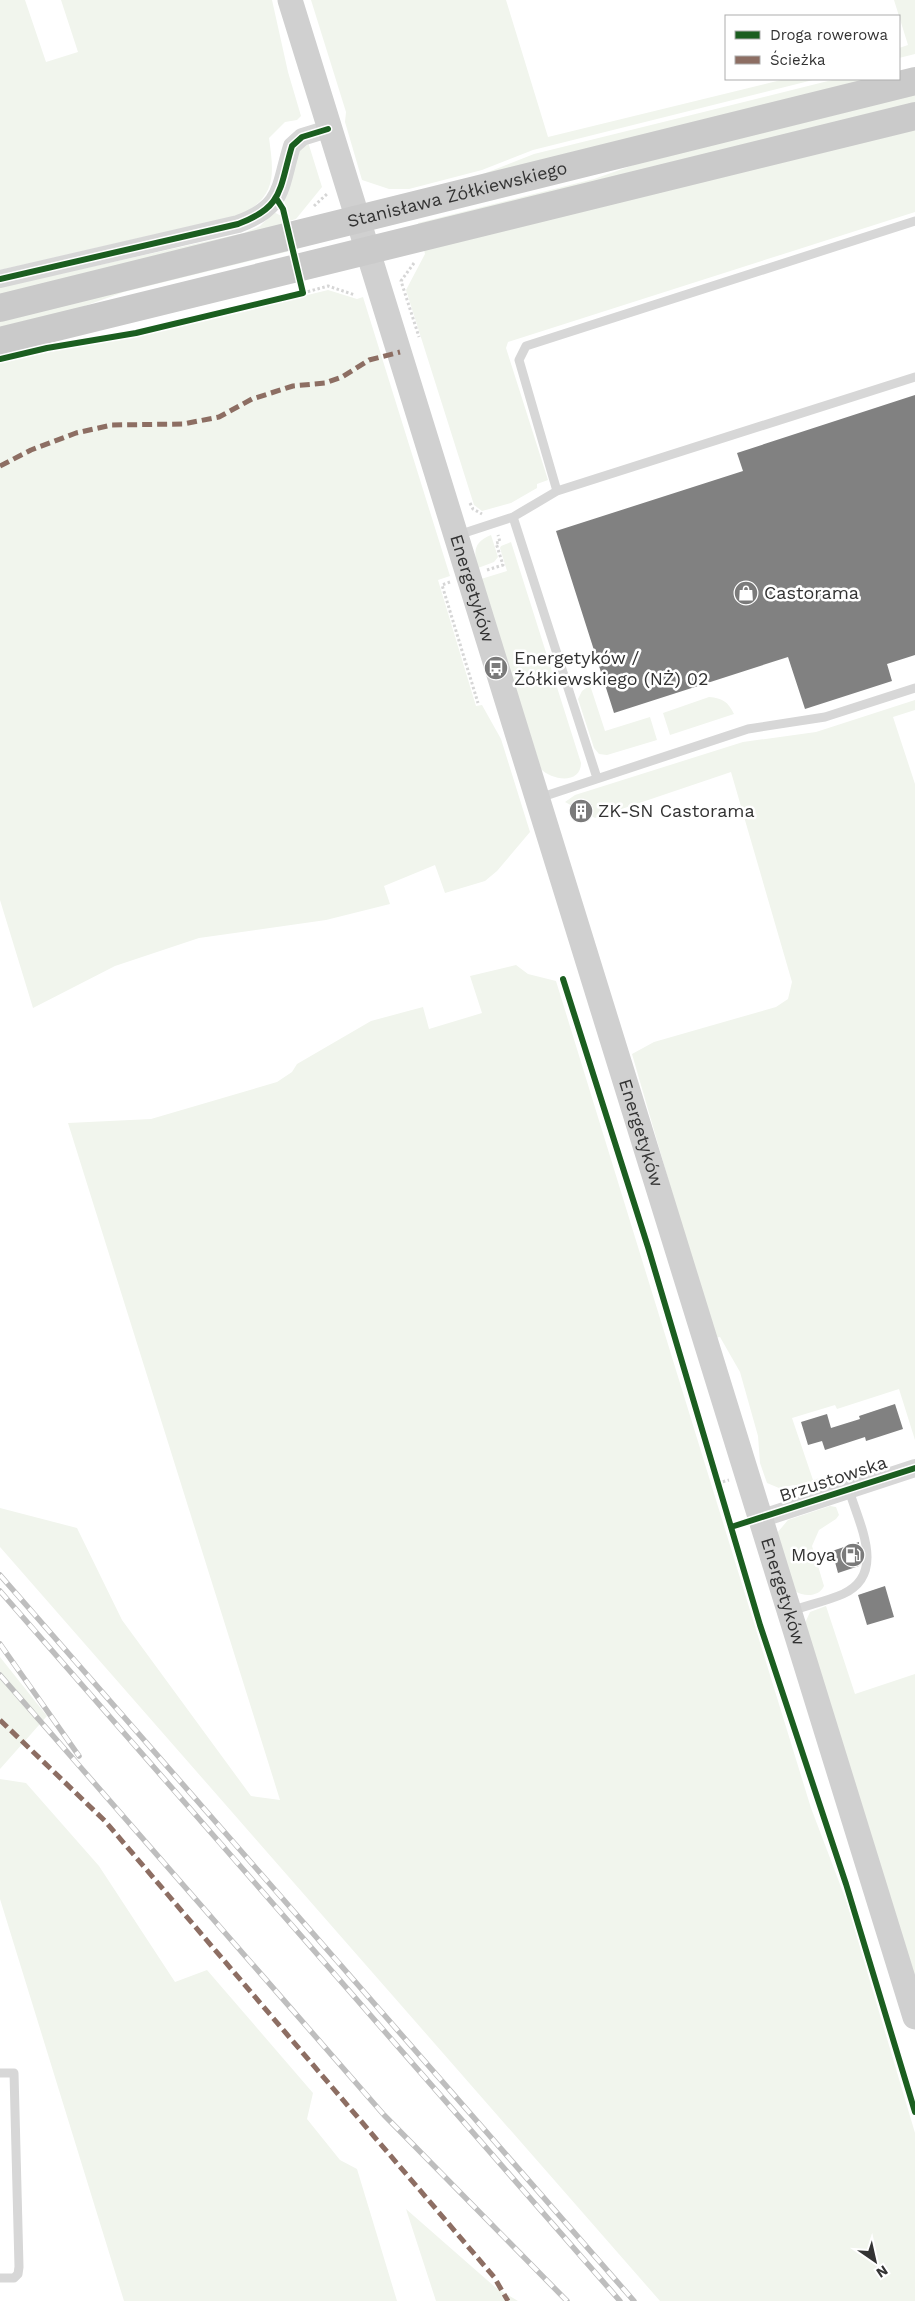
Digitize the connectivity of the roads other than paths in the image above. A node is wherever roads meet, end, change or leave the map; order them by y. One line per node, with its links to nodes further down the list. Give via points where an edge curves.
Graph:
1 (290, 0): 4 (main road, Energetyków)
2 (915, 82): 5 (main road, Stanisława Żółkiewskiego)
3 (915, 116): 7 (main road, Stanisława Żółkiewskiego)
4 (328, 129): 5 (main road, Energetyków); 8 (street, via 297,140 292,146 272,206 255,218)
5 (356, 220): 7 (main road, Energetyków); 9 (main road, Stanisława Żółkiewskiego)
6 (915, 221): 12 (lane, via 526,346 519,360)
7 (366, 251): 10 (main road, Stanisława Żółkiewskiego, via 300,281); 14 (main road, Energetyków)
8 (0, 279)
9 (0, 308)
10 (0, 341)
11 (915, 377): 12 (lane)
12 (557, 491): 13 (lane)
13 (513, 517): 14 (lane); 16 (lane)
14 (456, 536): 17 (main road, Energetyków)
15 (915, 688): 16 (lane, via 826,717 748,729)
16 (597, 778): 17 (lane)
17 (537, 799): 20 (main road, Energetyków)
18 (915, 1468): 19 (street, Brzustowska)
19 (849, 1490): 20 (street, Brzustowska); 21 (lane, via 868,1558 864,1576 841,1595)
20 (760, 1518): 21 (main road, Energetyków)
21 (789, 1612): 22 (main road, Energetyków)
22 (915, 2017)
23 (0, 2073): 24 (lane, via 14,2073 19,2267 14,2278)
24 (0, 2278)

